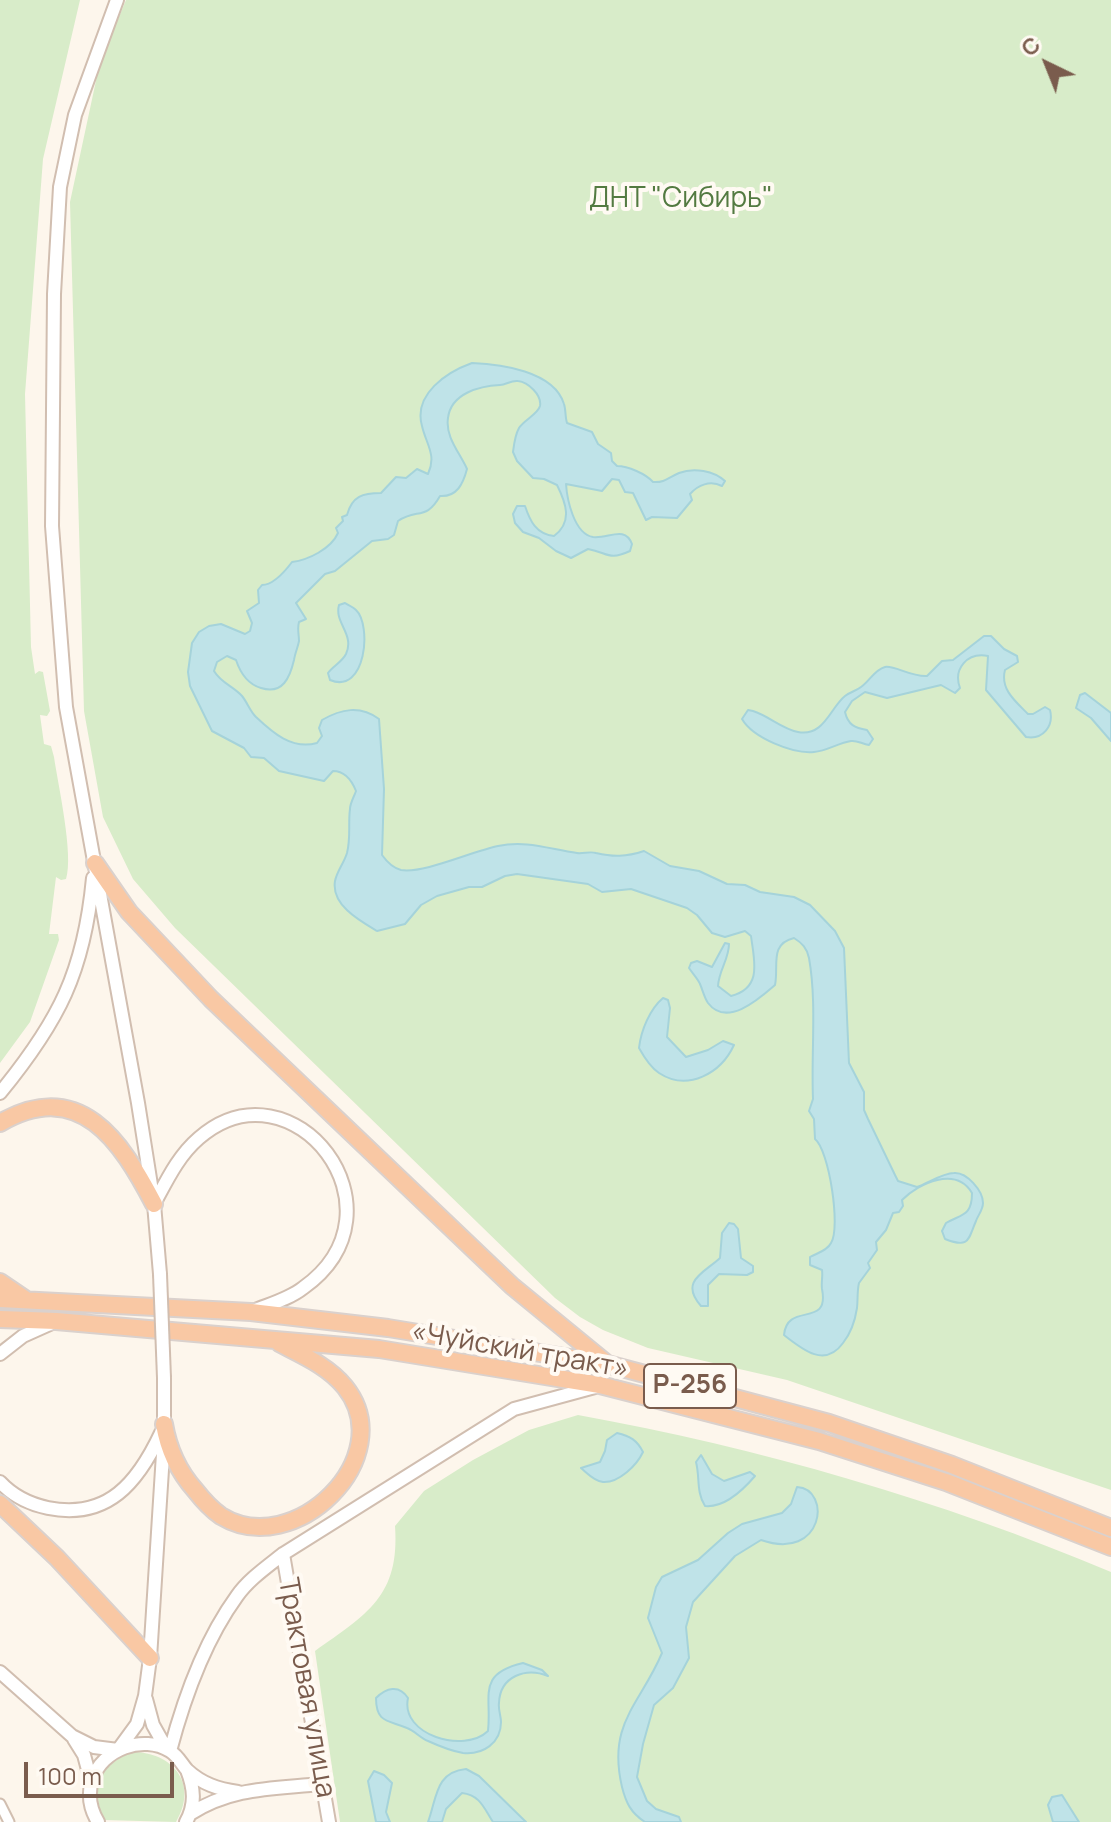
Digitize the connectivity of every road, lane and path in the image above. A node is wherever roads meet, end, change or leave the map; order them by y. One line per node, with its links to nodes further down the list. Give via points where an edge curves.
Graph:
1 (117, 0): 2 (street, via 66,152 53,353 52,526 60,649)
2 (95, 863): 3 (street, via 80,960 65,998); 5 (street); 14 (highway, via 129,912 211,999 512,1286)
3 (0, 1093)
4 (0, 1123): 5 (highway, via 45,1107 84,1117 125,1151)
5 (154, 1204): 9 (street, via 185,1151 223,1122 250,1116 275,1119 296,1125 317,1140 342,1178 346,1221 341,1245 303,1289); 16 (street, bridge)
6 (0, 1282): 8 (highway)
7 (0, 1299): 8 (highway, «Чуйский тракт» / Р-256)
8 (26, 1300): 9 (highway, «Чуйский тракт» / Р-256)
9 (251, 1312): 14 (highway, «Чуйский тракт» / Р-256)
10 (0, 1319): 11 (highway, «Чуйский тракт» / Р-256)
11 (56, 1321): 12 (highway, «Чуйский тракт» / Р-256); 13 (street)
12 (274, 1340): 15 (highway, «Чуйский тракт» / Р-256, via 379,1349); 16 (highway, via 335,1377 357,1411 359,1437 352,1465 324,1503 274,1527 229,1520 188,1483)
13 (0, 1354)
14 (607, 1364): 19 (highway, «Чуйский тракт» / Р-256, via 829,1423)
15 (600, 1385): 20 (highway, «Чуйский тракт» / Р-256, via 819,1441 946,1482); 21 (street, via 514,1409)
16 (164, 1425): 17 (street, via 146,1465 103,1503 81,1510 34,1505); 22 (street)
17 (0, 1482)
18 (0, 1504): 22 (highway)
19 (1111, 1528)
20 (1111, 1547)
21 (283, 1554): 27 (street, via 246,1586 223,1617); 30 (street, Трактовая улица)
22 (150, 1658): 24 (street)
23 (0, 1672): 25 (street)
24 (145, 1696): 26 (street, via 137,1724); 27 (street, via 156,1734)
25 (72, 1736): 26 (street, via 94,1747); 29 (street)
26 (118, 1750): 27 (street, via 145,1744); 29 (street, via 102,1762)
27 (168, 1750): 28 (street)
28 (187, 1770): 31 (street, via 211,1786); 33 (street, via 193,1793)
29 (92, 1782): 35 (street, via 91,1805)
30 (321, 1784): 31 (street); 36 (street, Трактовая улица)
31 (238, 1792): 33 (street, via 217,1798)
32 (0, 1804): 34 (street)
33 (188, 1818)
34 (9, 1822)
35 (98, 1822)
36 (329, 1822)

